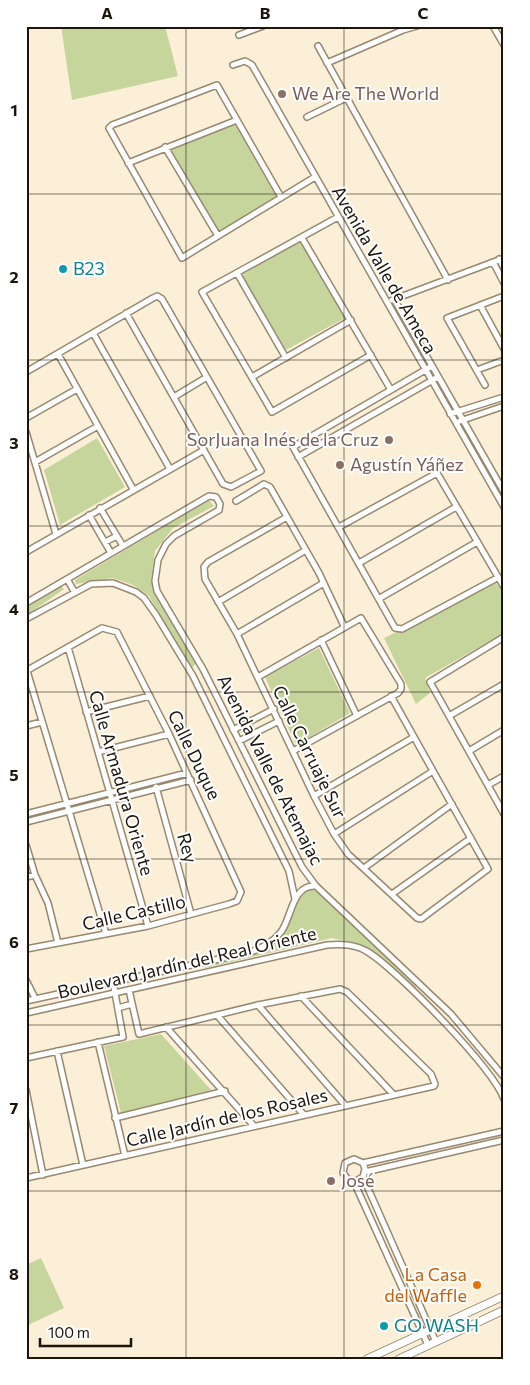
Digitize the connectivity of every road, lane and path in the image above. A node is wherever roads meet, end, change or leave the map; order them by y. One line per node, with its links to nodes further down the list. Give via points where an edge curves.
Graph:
1 (263, 26): 4 (street)
2 (417, 26): 7 (street)
3 (493, 26): 5 (street)
4 (239, 35)
5 (504, 45)
6 (318, 46): 7 (street)
7 (327, 63): 9 (street)
8 (233, 64): 14 (street, Avenida Valle de Ameca, via 245,61 252,65)
9 (346, 98): 10 (street); 22 (street)
10 (306, 118)
11 (237, 120): 12 (street); 13 (street, via 217,85 112,125 109,128); 15 (street)
12 (165, 148): 13 (street); 17 (street)
13 (128, 163): 17 (street, via 182,258)
14 (315, 178): 15 (street); 16 (street, Avenida Valle de Ameca)
15 (281, 198): 17 (street)
16 (338, 217): 18 (street); 26 (street, Avenida Valle de Ameca)
17 (218, 236)
18 (302, 238): 21 (street, via 296,238); 29 (street)
19 (498, 260): 20 (street); 22 (street); 23 (street)
20 (504, 268)
21 (237, 273): 34 (street); 41 (street, via 202,292)
22 (448, 279): 25 (street)
23 (504, 282)
24 (504, 296): 27 (street)
25 (394, 299): 26 (street); 36 (street)
26 (386, 302): 37 (street, Avenida Valle de Ameca)
27 (480, 305): 31 (street); 38 (street, via 447,318)
28 (126, 313): 30 (street); 40 (street, via 157,296 162,299); 47 (street)
29 (350, 320): 33 (street); 34 (street)
30 (94, 332): 32 (street); 60 (street)
31 (504, 349)
32 (58, 354): 39 (street); 45 (street)
33 (370, 355): 41 (street, via 272,412); 46 (street)
34 (286, 358): 41 (street)
35 (504, 360): 38 (street)
36 (432, 366): 37 (street); 42 (street)
37 (425, 370): 43 (street, Avenida Valle de Ameca); 46 (street)
38 (477, 370): 44 (street)
39 (26, 372)
40 (207, 377): 47 (street); 57 (street, via 261,471 227,487)
41 (252, 377)
42 (438, 377): 43 (street); 50 (street)
43 (431, 380): 51 (street, Avenida Valle de Ameca); 58 (street)
44 (485, 385)
45 (77, 389): 52 (street); 55 (street)
46 (391, 390): 58 (street, via 292,447)
47 (174, 397): 57 (street)
48 (504, 397): 50 (street)
49 (504, 406): 53 (street)
50 (457, 412): 51 (street); 53 (street)
51 (450, 414): 54 (street, Avenida Valle de Ameca)
52 (26, 418)
53 (462, 420): 54 (street); 62 (street)
54 (455, 422): 65 (street, Avenida Valle de Ameca)
55 (98, 426): 59 (street); 61 (street)
56 (26, 432): 59 (street)
57 (204, 450): 60 (street)
58 (298, 457): 69 (street)
59 (35, 462): 70 (street)
60 (170, 469): 61 (street)
61 (133, 490): 66 (street)
62 (504, 492)
63 (236, 501): 68 (street, via 267,484)
64 (456, 507): 69 (street, via 437,473); 73 (street); 78 (street)
65 (504, 507)
66 (100, 508): 67 (street); 71 (street)
67 (89, 515): 70 (street); 72 (street)
68 (287, 517): 75 (street); 85 (street, Calle Carruaje Sur, via 208,562 204,567 205,579)
69 (339, 527): 78 (street)
70 (56, 534): 76 (street)
71 (117, 536): 72 (street); 74 (street)
72 (105, 542): 77 (street)
73 (477, 542): 79 (street); 84 (street)
74 (123, 546): 77 (street); 93 (street, Avenida Valle de Atemajac, via 209,496 218,500 219,510 166,544 156,569 157,591)
75 (306, 550): 81 (street); 85 (street)
76 (26, 552)
77 (111, 553): 80 (street)
78 (359, 562): 84 (street)
79 (496, 578): 82 (street); 84 (street, via 399,630)
80 (67, 579): 83 (street); 86 (street)
81 (322, 584): 88 (street); 89 (street)
82 (504, 587)
83 (74, 591): 87 (street); 95 (street, Avenida Valle de Atemajac, via 100,582 124,586 136,592 150,606)
84 (380, 598)
85 (218, 602): 89 (street, Calle Carruaje Sur)
86 (26, 603)
87 (26, 619)
88 (344, 626): 91 (street); 99 (street, via 361,618 396,676 401,689)
89 (237, 634): 96 (street, Calle Carruaje Sur)
90 (504, 636): 103 (street, via 430,682)
91 (321, 640): 96 (street); 102 (street)
92 (68, 647): 94 (street); 98 (street, Calle Duque, via 102,628 117,632); 101 (street, Calle Armadura Oriente)
93 (203, 669): 95 (street); 108 (street, Avenida Valle de Atemajac)
94 (27, 671): 105 (street)
95 (193, 676): 137 (street, Avenida Valle de Atemajac)
96 (258, 677): 100 (street, Calle Carruaje Sur)
97 (504, 684): 103 (street)
98 (150, 696): 101 (street); 111 (street, Calle Duque)
99 (391, 696): 102 (street); 112 (street)
100 (274, 710): 104 (street, Calle Carruaje Sur); 106 (street)
101 (86, 712): 116 (street, Calle Armadura Oriente)
102 (357, 716): 114 (street)
103 (449, 716): 115 (street)
104 (279, 721): 110 (street); 114 (street, Calle Carruaje Sur)
105 (42, 722): 107 (street); 127 (street)
106 (250, 722): 108 (street); 110 (street)
107 (26, 726)
108 (233, 730): 113 (street, Avenida Valle de Atemajac)
109 (504, 730): 115 (street)
110 (255, 732): 113 (street)
111 (169, 734): 116 (street); 118 (street, Calle Duque)
112 (414, 738): 117 (street); 125 (street)
113 (239, 741): 135 (street, Avenida Valle de Atemajac)
114 (293, 751): 125 (street, Calle Carruaje Sur)
115 (469, 751): 122 (street)
116 (98, 752): 124 (street, Calle Armadura Oriente)
117 (433, 771): 128 (street); 133 (street)
118 (187, 773): 120 (street, Calle Duque); 121 (street)
119 (504, 776): 122 (street)
120 (191, 780): 123 (street); 142 (street, Calle Duque)
121 (155, 781): 123 (street, Rey); 124 (street)
122 (488, 785): 131 (street)
123 (156, 789): 126 (street); 145 (street, Rey)
124 (109, 793): 126 (street, Calle Armadura Oriente); 127 (street)
125 (314, 796): 133 (street, Calle Carruaje Sur)
126 (112, 801): 129 (street); 146 (street, Calle Armadura Oriente)
127 (67, 803): 129 (street); 130 (street)
128 (452, 804): 134 (street); 138 (street)
129 (69, 812): 132 (street); 147 (street)
130 (26, 814)
131 (504, 814)
132 (26, 822)
133 (334, 834): 138 (street, Calle Carruaje Sur, via 348,854)
134 (471, 838): 143 (street); 143 (street, Calle Carruaje Sur, via 487,866 486,873 426,917 417,918)
135 (289, 842): 137 (street); 141 (street, Avenida Valle de Atemajac)
136 (26, 845): 139 (street)
137 (277, 847): 144 (street, Avenida Valle de Atemajac, via 292,878)
138 (364, 868): 143 (street, Calle Carruaje Sur)
139 (35, 875): 140 (street); 148 (street, via 48,902)
140 (26, 876)
141 (316, 886): 144 (street, via 302,888); 154 (street, Avenida Valle de Atemajac)
142 (241, 892): 145 (street, Calle Castillo, via 237,901)
143 (392, 894)
144 (295, 899): 150 (street, Boulevard Jardín del Real Oriente, via 287,923 266,946)
145 (191, 914): 146 (street, Calle Castillo)
146 (148, 926): 147 (street, Calle Castillo)
147 (106, 934): 148 (street, Calle Castillo)
148 (58, 943): 149 (street, Calle Castillo)
149 (26, 949)
150 (201, 963): 151 (street); 152 (street, Boulevard Jardín del Real Oriente)
151 (203, 973): 155 (street, Boulevard Jardín del Real Oriente); 158 (street, Boulevard Jardín del Real Oriente, via 342,944 368,952)
152 (113, 982): 156 (street); 159 (street, Boulevard Jardín del Real Oriente)
153 (27, 984): 159 (street)
154 (425, 988): 158 (street); 170 (street, Avenida Valle de Atemajac)
155 (129, 990): 156 (street, Boulevard Jardín del Real Oriente); 161 (street)
156 (115, 993): 163 (street); 164 (street, Boulevard Jardín del Real Oriente)
157 (301, 996): 162 (street); 175 (street); 175 (street, Calle Jardín de los Rosales, via 333,990 347,992 431,1074 435,1084)
158 (417, 997): 171 (street)
159 (35, 998): 160 (street, Boulevard Jardín del Real Oriente)
160 (26, 1001)
161 (132, 1004): 163 (street); 166 (street, via 138,1034)
162 (258, 1006): 165 (street); 177 (street)
163 (118, 1008): 167 (street, via 123,1037)
164 (26, 1013)
165 (217, 1015): 166 (street); 178 (street)
166 (166, 1027): 174 (street)
167 (98, 1042): 168 (street); 179 (street)
168 (56, 1051): 169 (street); 185 (street)
169 (26, 1058)
170 (493, 1063): 171 (street); 172 (street, Avenida Valle de Atemajac)
171 (485, 1070): 176 (street)
172 (504, 1077)
173 (26, 1090): 186 (street)
174 (224, 1091): 179 (street); 180 (street)
175 (393, 1094): 177 (street, Calle Jardín de los Rosales)
176 (504, 1099)
177 (345, 1105): 178 (street, Calle Jardín de los Rosales)
178 (304, 1115): 180 (street, Calle Jardín de los Rosales)
179 (115, 1118): 183 (street)
180 (254, 1126): 183 (street, Calle Jardín de los Rosales)
181 (504, 1131): 184 (street)
182 (504, 1140): 187 (street)
183 (125, 1156): 185 (street, Calle Jardín de los Rosales)
184 (363, 1163): 187 (street); 189 (street, via 354,1159 345,1163 345,1178)
185 (83, 1166): 186 (street, Calle Jardín de los Rosales)
186 (43, 1175): 188 (street, Calle Jardín de los Rosales)
187 (364, 1175): 189 (street); 192 (street)
188 (26, 1178)
189 (354, 1182): 193 (street)
190 (504, 1296): 192 (street)
191 (504, 1310): 194 (street)
192 (431, 1330): 193 (street); 194 (street)
193 (423, 1334): 195 (street); 196 (street)
194 (436, 1342): 195 (street)
195 (428, 1345): 197 (street)
196 (367, 1359)
197 (399, 1359)

